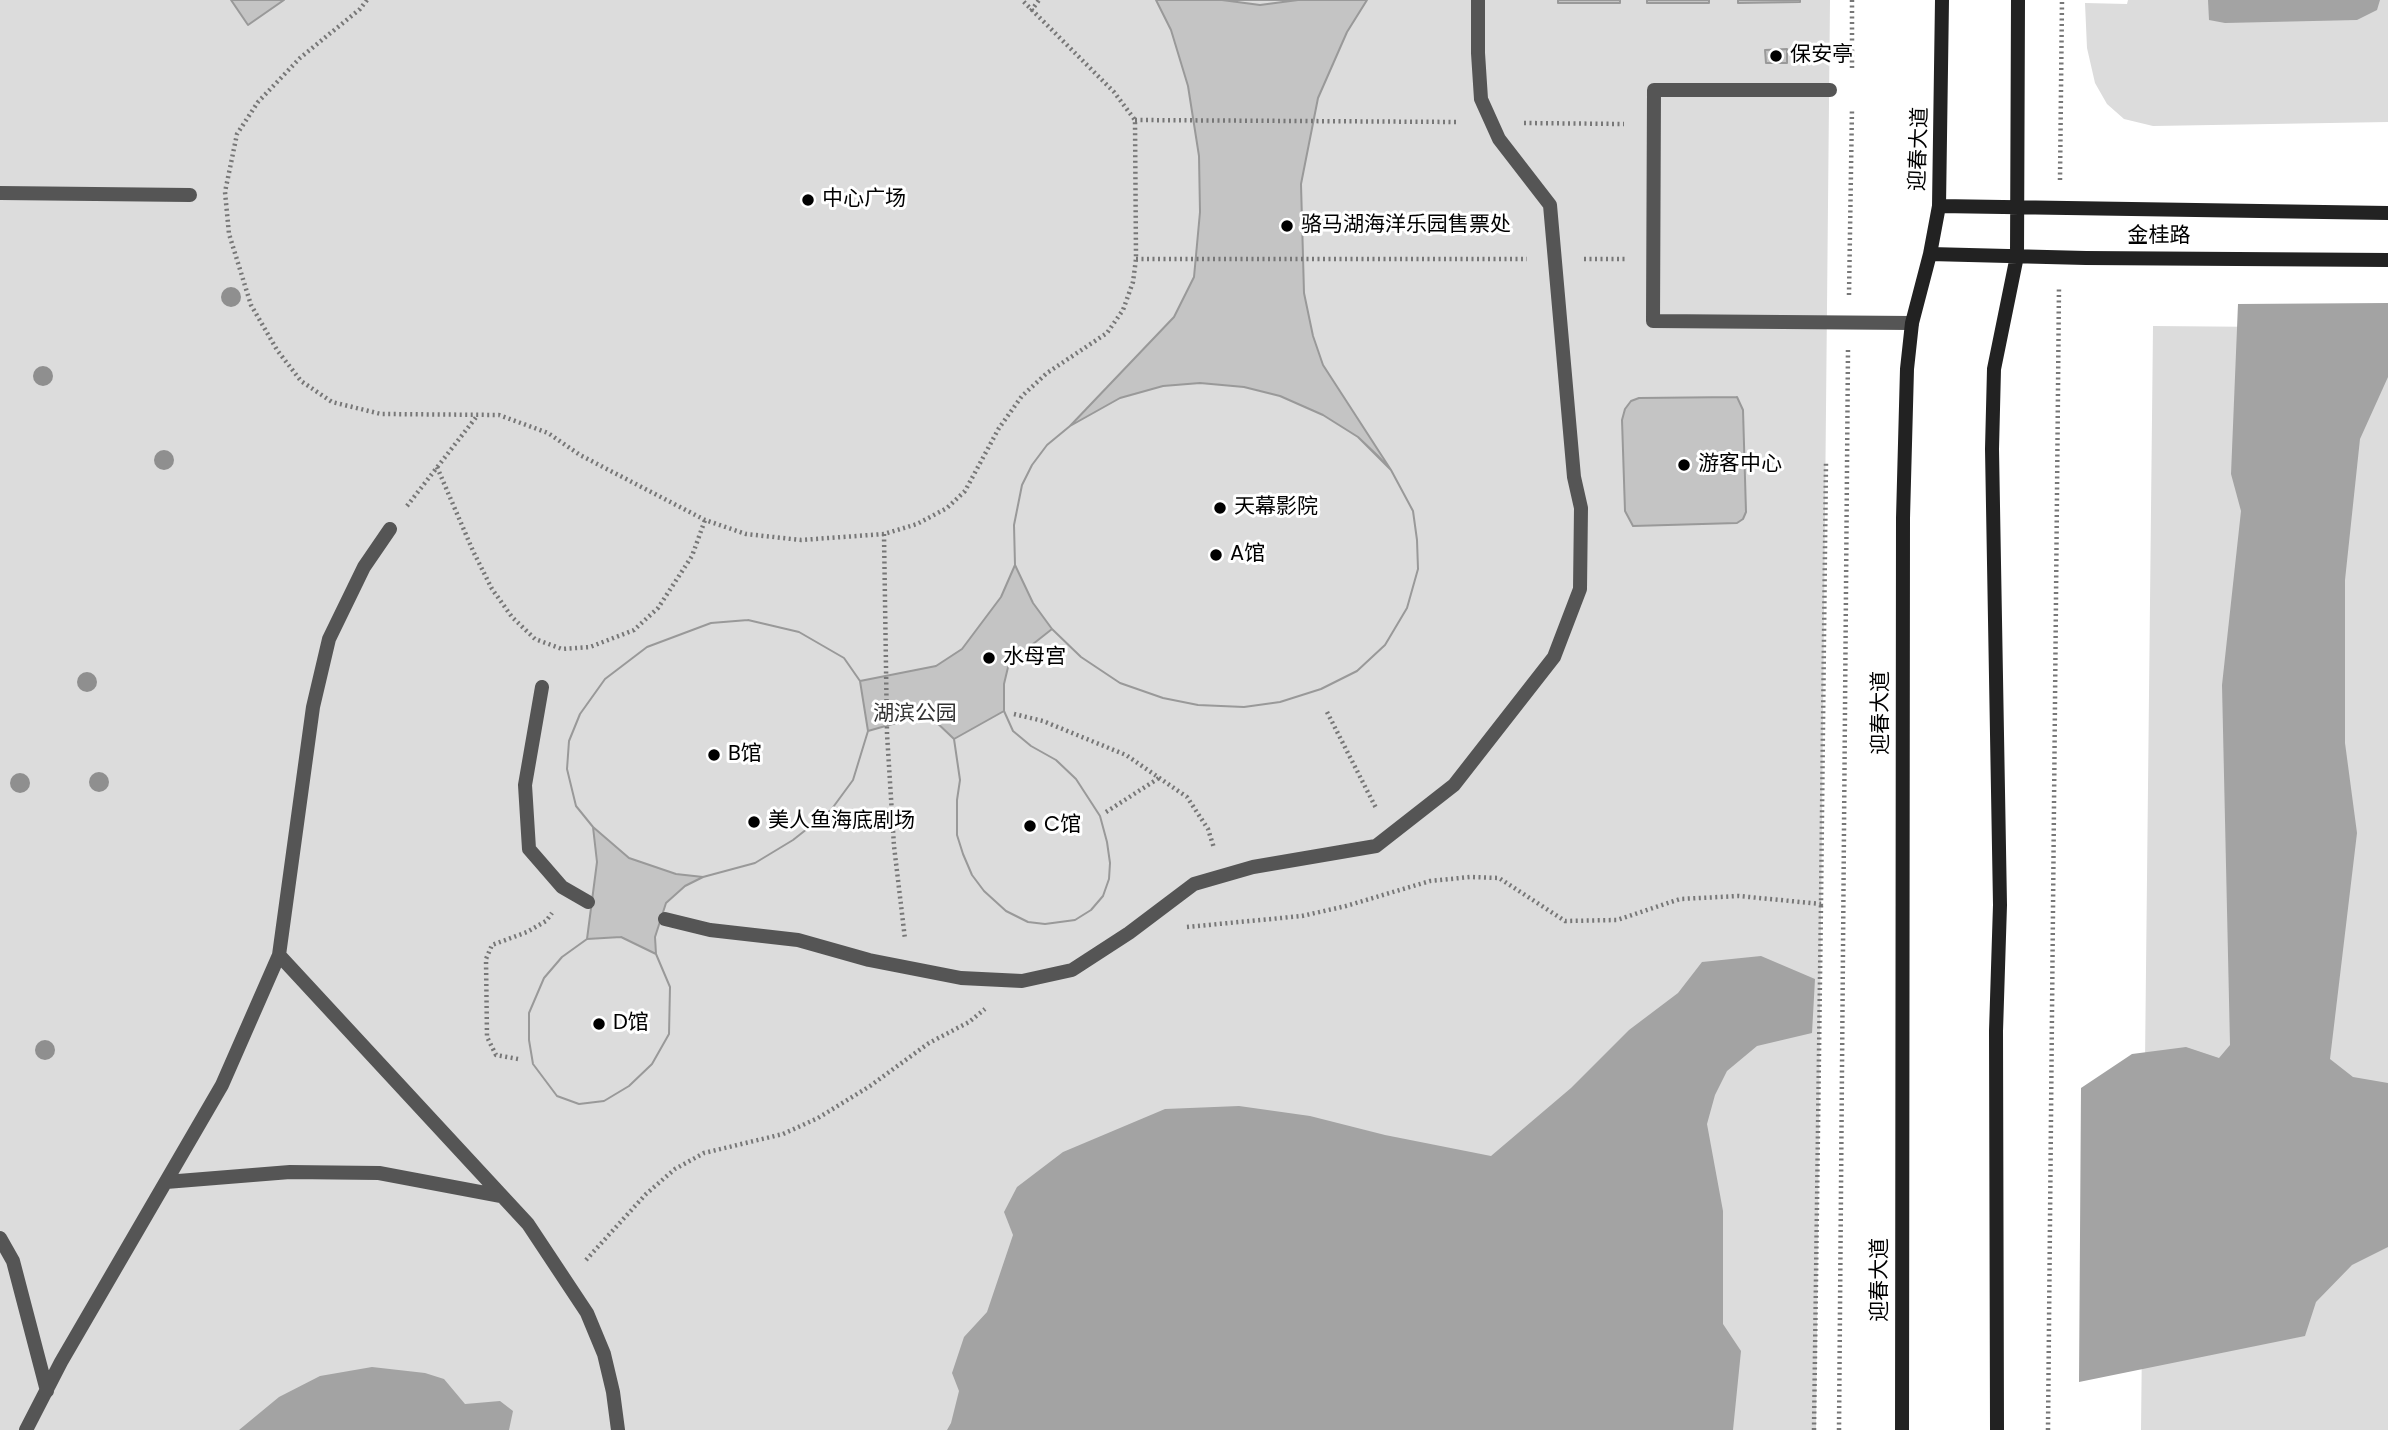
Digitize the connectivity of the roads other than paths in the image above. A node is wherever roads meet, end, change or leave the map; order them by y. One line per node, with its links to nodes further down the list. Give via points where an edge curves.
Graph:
1 (1478, 0): 17 (lane, via 1481,99 1499,139 1550,205 1574,477 1581,508 1580,589 1554,657 1454,785 1376,846 1253,867 1194,884 1072,971 1022,981 961,978 799,940 710,930)
2 (1942, 0): 7 (main road, 迎春大道)
3 (2018, 0): 8 (main road)
4 (1830, 90): 13 (lane, via 1654,90 1653,321)
5 (0, 194): 6 (lane)
6 (190, 195)
7 (1939, 206): 8 (main road, 金桂路); 10 (main road, 迎春大道)
8 (2018, 209): 9 (main road, 金桂路); 11 (main road)
9 (2388, 213)
10 (1930, 254): 11 (main road, 金桂路); 13 (main road, 迎春大道)
11 (2017, 256): 12 (main road, 金桂路); 26 (main road, via 1994,369 1992,449 2000,905)
12 (2388, 260)
13 (1912, 323): 25 (main road, 迎春大道, via 1903,518)
14 (390, 529): 18 (lane, via 364,567 329,639 313,707)
15 (542, 687): 16 (lane, via 525,785 529,849 562,887)
16 (588, 902)
17 (665, 919)
18 (279, 955): 19 (lane, via 222,1085); 20 (lane)
19 (166, 1182): 20 (lane, via 290,1172 379,1174); 22 (lane)
20 (501, 1196): 24 (lane, via 528,1224 587,1313 604,1354)
21 (0, 1238): 22 (lane, via 13,1261)
22 (47, 1391): 23 (lane)
23 (26, 1430)
24 (618, 1430)
25 (1902, 1430)
26 (1997, 1430)

